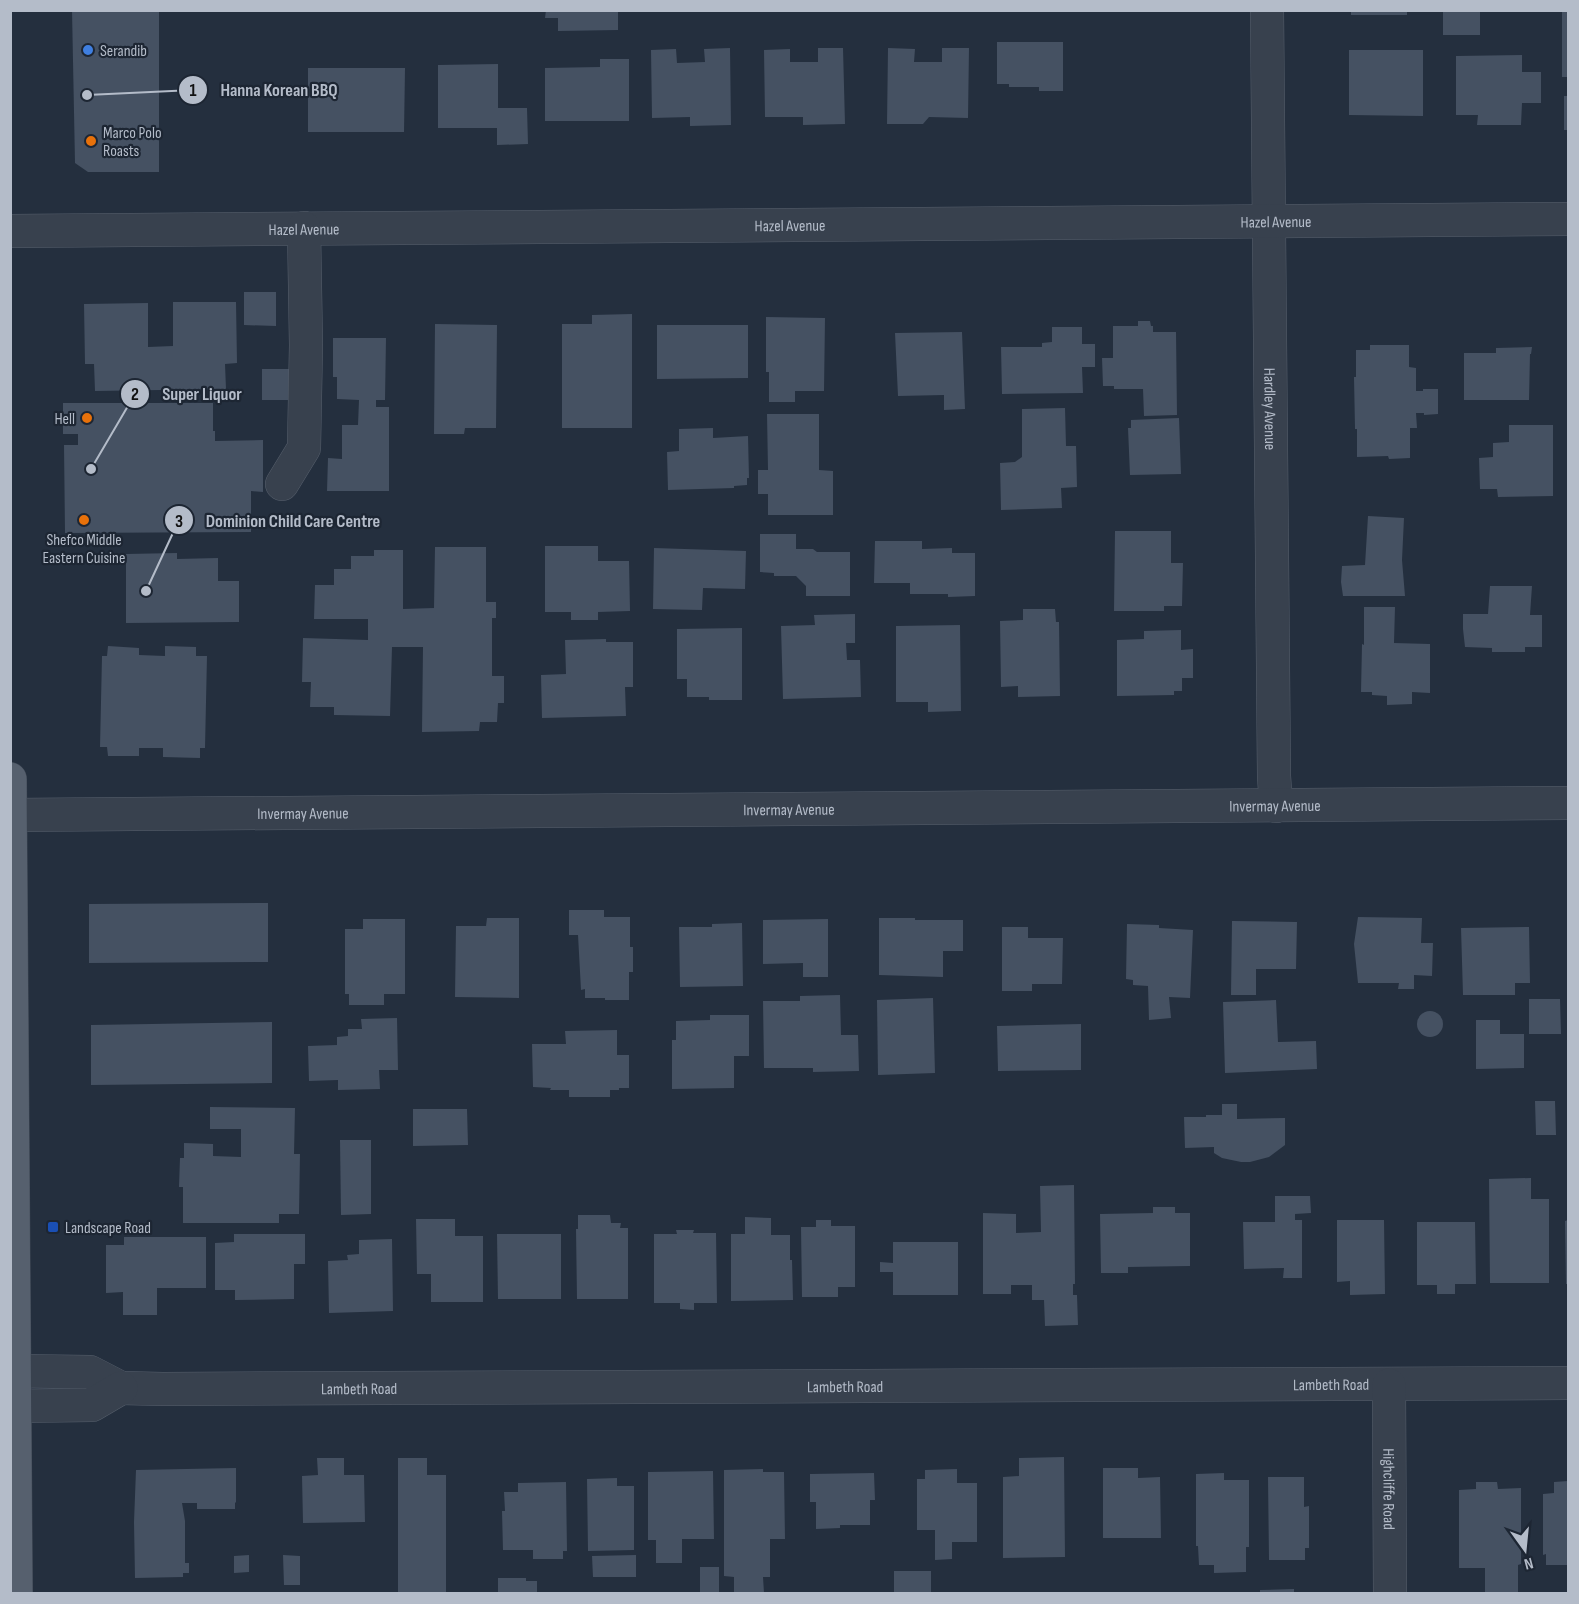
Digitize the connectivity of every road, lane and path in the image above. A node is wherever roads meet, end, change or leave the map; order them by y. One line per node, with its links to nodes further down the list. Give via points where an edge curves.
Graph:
1 (1267, 10): 3 (street, Hardley Avenue)
2 (1569, 219): 3 (street, Hazel Avenue)
3 (1269, 222): 4 (street, Hazel Avenue); 9 (street, Hardley Avenue)
4 (304, 228): 5 (street, Hazel Avenue); 6 (street, via 304,448)
5 (10, 231)
6 (282, 484)
7 (10, 779): 10 (main road)
8 (1569, 803): 9 (street, Invermay Avenue)
9 (1276, 806): 10 (street, Invermay Avenue)
10 (11, 815): 11 (main road)
11 (11, 969): 12 (main road)
12 (15, 1371): 15 (street, Lambeth Road, via 90,1372); 16 (main road)
13 (1569, 1383): 14 (street, Lambeth Road)
14 (1389, 1384): 15 (street, Lambeth Road); 18 (street, Highcliffe Road)
15 (121, 1389): 16 (street, Lambeth Road, via 92,1405)
16 (15, 1406): 17 (main road)
17 (16, 1593)
18 (1390, 1593)

